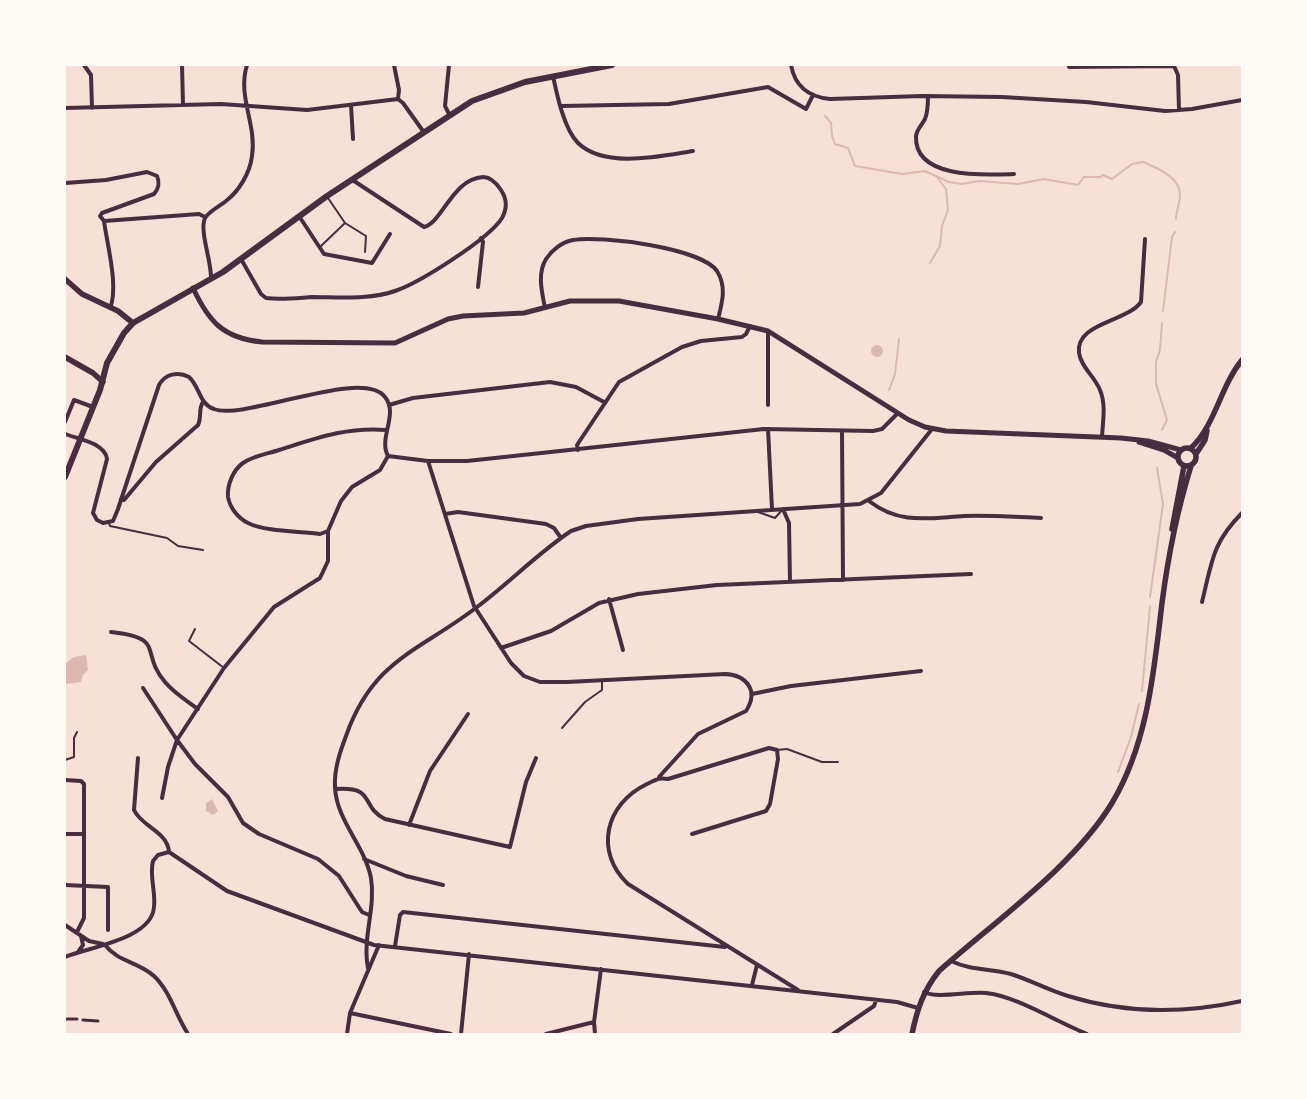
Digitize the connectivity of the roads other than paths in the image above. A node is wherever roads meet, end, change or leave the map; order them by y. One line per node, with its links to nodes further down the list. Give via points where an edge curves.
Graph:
1 (84, 65): 20 (street, via 90,75)
2 (182, 65): 15 (street)
3 (247, 65): 17 (street, via 243,97)
4 (394, 65): 13 (street)
5 (449, 65): 22 (street, via 445,106)
6 (612, 65): 10 (main road)
7 (791, 65): 11 (street, via 798,84)
8 (1174, 66): 9 (street); 21 (street, via 1178,75)
9 (1069, 67)
10 (553, 76): 18 (street); 22 (main road, via 492,92)
11 (813, 95): 12 (street, via 830,98); 18 (street, via 806,109 768,87 669,104)
12 (928, 96): 21 (street, via 1086,102); 26 (street, via 927,112 916,136 925,158 953,173)
13 (398, 100): 16 (street); 23 (street)
14 (1242, 100): 21 (street)
15 (183, 105): 17 (street); 20 (street)
16 (351, 105): 17 (street, via 307,110); 24 (street)
17 (246, 106): 31 (street, via 254,143 248,172 237,190)
18 (562, 106): 25 (street, via 566,125 578,144 598,154 642,159)
19 (65, 108): 20 (street)
20 (92, 108)
21 (1179, 110)
22 (449, 114): 23 (main road)
23 (423, 131): 27 (main road)
24 (353, 139)
25 (693, 151)
26 (1014, 174)
27 (352, 179): 29 (main road); 35 (street, via 424,227 430,225 454,194 471,182 487,178 503,192 506,204 501,218)
28 (65, 183): 32 (street, via 111,180 147,172 156,176 159,185 154,194 102,213 100,216)
29 (327, 196): 30 (main road); 33 (lane)
30 (299, 216): 37 (street); 39 (main road)
31 (205, 217): 32 (street, via 199,214); 41 (street, via 203,227)
32 (104, 221): 44 (street, via 113,296)
33 (345, 223): 37 (lane); 38 (lane, via 366,236)
34 (390, 234): 37 (street, via 372,263 324,254)
35 (481, 238): 39 (street, via 411,284 393,292 363,296 266,298); 42 (street)
36 (1145, 239): 66 (street, via 1142,302 1130,313 1086,333 1080,346 1081,359 1102,393)
37 (320, 247)
38 (365, 252)
39 (240, 259): 41 (main road)
40 (65, 279): 44 (main road, via 82,294)
41 (211, 279): 43 (main road)
42 (478, 287)
43 (193, 288): 45 (street, via 213,320 228,334 242,340 262,342 395,342 448,319 507,315); 47 (main road)
44 (110, 308): 47 (main road)
45 (545, 308): 46 (street, via 570,301 600,300); 46 (street, via 542,272 552,252 572,240 624,242 662,248 708,263 715,269 723,286)
46 (718, 319): 48 (street)
47 (133, 323): 52 (main road, via 107,362)
48 (750, 326): 49 (street); 54 (street, via 742,337 701,341 682,347 619,382)
49 (768, 331): 56 (street); 58 (street)
50 (65, 357): 52 (main road)
51 (1242, 360): 62 (main road, via 1231,375)
52 (103, 382): 57 (main road)
53 (203, 402): 55 (street, via 213,409 232,411 317,393 368,390 381,393); 78 (street, via 198,425 156,462 124,500); 78 (street, via 194,383 184,375 172,374 161,380)
54 (604, 402): 55 (street, via 576,387 550,382 413,398); 70 (street, via 577,446)
55 (389, 405): 63 (street)
56 (768, 405)
57 (93, 407): 59 (street, via 74,400); 67 (main road)
58 (898, 413): 61 (street); 64 (street, via 878,431)
59 (65, 422)
60 (768, 429): 64 (street); 70 (street); 82 (street)
61 (932, 429): 66 (street); 79 (street, via 886,487)
62 (1207, 429): 69 (main road); 72 (main road, via 1205,440)
63 (386, 430): 73 (street); 88 (street, via 343,430 249,460 230,480 231,506 250,524 320,534)
64 (842, 430): 80 (street)
65 (65, 434): 67 (street)
66 (1102, 436): 68 (street)
67 (80, 440): 77 (main road); 87 (street, via 107,453 92,513 97,520)
68 (1137, 440): 71 (street); 74 (street)
69 (1191, 448): 71 (main road); 72 (main road)
70 (578, 450): 75 (street, via 468,461)
71 (1181, 450): 74 (main road)
72 (1196, 454): 76 (main road, via 1196,461)
73 (388, 456): 75 (street); 88 (street, via 380,470 347,493)
74 (1178, 458): 76 (main road)
75 (428, 461): 85 (street)
76 (1188, 466): 141 (main road, via 1172,521 1146,714 1123,783 1088,836)
77 (65, 477)
78 (121, 499): 87 (street, via 113,521)
79 (869, 501): 80 (street); 86 (street, via 892,515 905,518)
80 (841, 506): 81 (street); 92 (street)
81 (783, 509): 82 (street); 83 (lane, via 775,518); 93 (street, via 789,523)
82 (772, 510): 83 (street)
83 (756, 511): 89 (street, via 606,522 586,526)
84 (1242, 513): 95 (street, via 1216,546)
85 (445, 514): 89 (street, via 458,512 546,524 554,528); 96 (street)
86 (1041, 518)
87 (109, 523): 90 (lane, via 110,526 167,538 178,546)
88 (328, 532): 101 (street, via 325,572 274,607)
89 (561, 538): 96 (street)
90 (203, 550)
91 (971, 574): 92 (street)
92 (843, 580): 93 (street)
93 (790, 582): 94 (street, via 681,588)
94 (609, 599): 99 (street, via 552,631); 100 (street)
95 (1202, 602)
96 (476, 609): 99 (street); 118 (street, via 391,665 375,682 348,729 337,763)
97 (195, 629): 101 (lane, via 189,640)
98 (111, 632): 106 (street, via 144,640 165,683)
99 (501, 648): 103 (street, via 511,663 531,680)
100 (623, 650)
101 (224, 668): 106 (street)
102 (921, 671): 105 (street, via 791,686)
103 (602, 681): 105 (street, via 735,674 748,682); 108 (lane, via 602,690 585,702)
104 (143, 688): 110 (street)
105 (752, 694): 116 (street, via 751,704 746,710 698,734)
106 (198, 709): 110 (street)
107 (468, 714): 120 (street, via 430,771)
108 (562, 728)
109 (77, 732): 114 (lane, via 74,757)
110 (177, 740): 119 (street); 129 (street, via 195,764 228,797 243,823 259,834 318,858 339,876 362,912)
111 (776, 750): 115 (lane, via 786,749 813,760); 116 (street, via 769,748 668,779); 123 (street, via 778,759 766,811)
112 (138, 758): 124 (street, via 134,810 163,838)
113 (536, 758): 120 (street, via 526,782 510,847)
114 (65, 760)
115 (838, 762)
116 (659, 777): 137 (street, via 635,790 617,808 609,833 611,863 628,884)
117 (65, 780): 122 (street, via 84,782)
118 (335, 789): 120 (street, via 357,789 379,816); 125 (street, via 339,806)
119 (162, 798)
120 (409, 825)
121 (65, 834): 122 (street)
122 (83, 834): 127 (street)
123 (692, 834)
124 (169, 852): 133 (street, via 226,891); 134 (street, via 158,855 153,861 154,909 150,920 145,926)
125 (364, 859): 128 (street, via 406,876); 129 (street, via 370,878)
126 (65, 885): 127 (street)
127 (84, 885): 131 (street, via 108,887); 132 (street, via 84,920)
128 (444, 885)
129 (370, 915): 133 (street)
130 (65, 925): 132 (street)
131 (108, 930)
132 (79, 934): 134 (street, via 89,941); 138 (street, via 83,945)
133 (367, 942): 135 (street); 143 (street)
134 (105, 944): 138 (street); 157 (street, via 116,957 157,978)
135 (379, 945): 136 (street); 143 (street)
136 (395, 946): 137 (street, via 403,912); 139 (street)
137 (728, 948): 142 (street)
138 (76, 953): 140 (street)
139 (469, 954): 144 (street); 160 (street)
140 (65, 957)
141 (951, 961): 147 (main road); 149 (street, via 969,969 993,970 1016,976 1096,1004 1126,1009 1173,1012)
142 (757, 965): 145 (street); 146 (street)
143 (368, 968): 151 (street)
144 (601, 969): 145 (street); 156 (street)
145 (752, 985): 146 (street)
146 (800, 991): 148 (street)
147 (924, 992): 150 (main road); 165 (street, via 930,995 968,992 1001,996)
148 (876, 1000): 150 (street); 163 (street, via 874,1006)
149 (1242, 1001)
150 (918, 1008): 164 (main road)
151 (350, 1013): 158 (street); 159 (street)
152 (65, 1019): 153 (street)
153 (77, 1020)
154 (83, 1020): 155 (street)
155 (98, 1021)
156 (594, 1022): 161 (street); 162 (street)
157 (188, 1034)
158 (347, 1034)
159 (451, 1034)
160 (460, 1034)
161 (546, 1034)
162 (595, 1034)
163 (833, 1034)
164 (912, 1034)
165 (1087, 1034)

